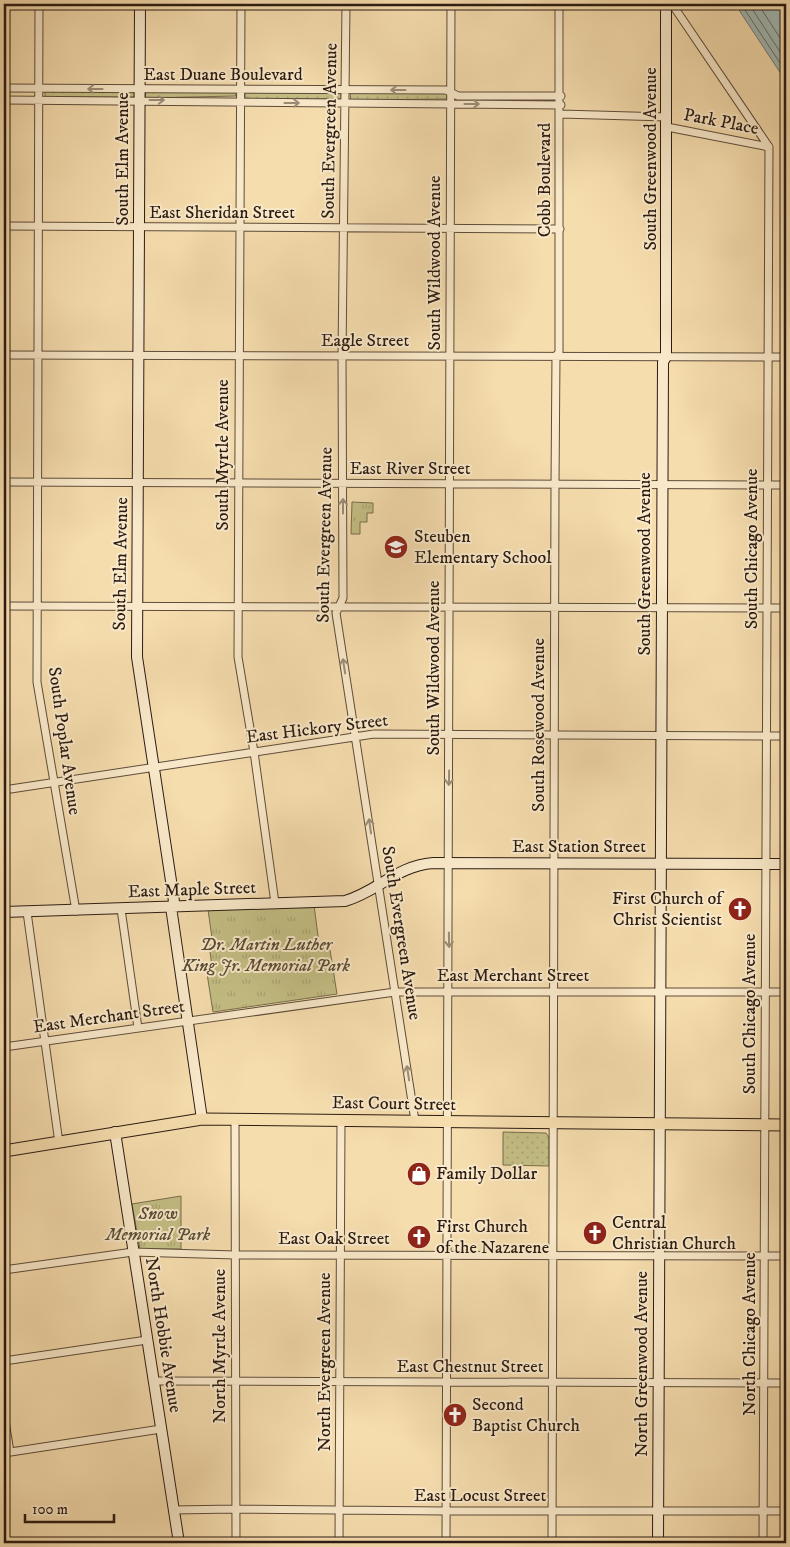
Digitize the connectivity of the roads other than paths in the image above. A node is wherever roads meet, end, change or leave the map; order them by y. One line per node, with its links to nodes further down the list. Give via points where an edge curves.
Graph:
1 (39, 4): 10 (street, South Poplar Avenue)
2 (140, 4): 13 (street, South Elm Avenue)
3 (241, 4): 11 (street, South Myrtle Avenue)
4 (346, 4): 12 (street, South Evergreen Avenue)
5 (451, 4): 14 (street, South Wildwood Avenue)
6 (559, 4): 15 (street, Cobb Boulevard)
7 (666, 4): 23 (street, South Greenwood Avenue)
8 (672, 4): 24 (street)
9 (4, 88): 10 (street, East Duane Boulevard)
10 (38, 89): 13 (street, East Duane Boulevard, one-way to 10); 17 (street, South Poplar Avenue)
11 (241, 90): 12 (street, East Duane Boulevard); 13 (street, East Duane Boulevard); 18 (street, South Myrtle Avenue)
12 (345, 90): 14 (street, East Duane Boulevard, one-way to 12, via 446,90); 19 (street, South Evergreen Avenue)
13 (139, 94): 17 (street, East Duane Boulevard); 18 (street, East Duane Boulevard, one-way to 18); 29 (street, South Elm Avenue)
14 (452, 94): 15 (street, East Duane Boulevard); 20 (street, South Wildwood Avenue)
15 (560, 96): 21 (street, Cobb Boulevard)
16 (4, 100): 17 (street, East Duane Boulevard)
17 (38, 100): 26 (street, South Poplar Avenue)
18 (241, 102): 19 (street, East Duane Boulevard, one-way to 19); 27 (street, South Myrtle Avenue)
19 (345, 103): 20 (street, East Duane Boulevard); 30 (street, South Evergreen Avenue)
20 (452, 104): 21 (street, East Duane Boulevard, one-way to 21); 28 (street, South Wildwood Avenue)
21 (561, 105): 22 (street, Cobb Boulevard)
22 (561, 114): 23 (street, Park Place); 31 (street, Cobb Boulevard)
23 (667, 122): 24 (street, Park Place); 39 (street, South Greenwood Avenue)
24 (768, 147): 40 (street, South Chicago Avenue)
25 (4, 226): 26 (street, East Sheridan Street)
26 (38, 226): 29 (street, East Sheridan Street); 33 (street, South Poplar Avenue)
27 (241, 227): 29 (street, East Sheridan Street); 30 (street, East Sheridan Street); 35 (street, South Myrtle Avenue)
28 (450, 227): 30 (street, East Sheridan Street); 31 (street, East Sheridan Street); 38 (street, South Wildwood Avenue)
29 (138, 228): 34 (street, South Elm Avenue)
30 (344, 228): 36 (street, South Evergreen Avenue)
31 (560, 229): 37 (street, Cobb Boulevard, via 559,352)
32 (4, 355): 33 (street, Eagle Street)
33 (37, 355): 34 (street, Eagle Street); 43 (street, South Poplar Avenue)
34 (139, 355): 35 (street, Eagle Street); 44 (street, South Elm Avenue)
35 (238, 356): 36 (street, Eagle Street); 45 (street, South Myrtle Avenue)
36 (342, 356): 38 (street, Eagle Street); 46 (street, South Evergreen Avenue)
37 (556, 356): 38 (street, Eagle Street); 39 (street, Eagle Street); 48 (street, South Rosewood Avenue)
38 (450, 357): 47 (street, South Wildwood Avenue)
39 (666, 357): 40 (street, Eagle Street); 50 (street, South Greenwood Avenue, via 663,362)
40 (768, 357): 41 (street, Eagle Street); 49 (street, South Chicago Avenue)
41 (786, 357)
42 (4, 482): 43 (street, East River Street)
43 (38, 482): 44 (street, East River Street); 53 (street, South Poplar Avenue)
44 (138, 483): 45 (street, East River Street); 54 (street, South Elm Avenue)
45 (238, 483): 46 (street, East River Street); 55 (street, South Myrtle Avenue)
46 (343, 484): 47 (street, East River Street); 56 (street, South Evergreen Avenue, one-way to 46, via 343,598)
47 (450, 484): 48 (street, East River Street); 57 (street, South Wildwood Avenue)
48 (555, 484): 50 (street, East River Street); 58 (street, South Rosewood Avenue)
49 (767, 484): 50 (street, East River Street); 51 (street, East River Street); 60 (street, South Chicago Avenue)
50 (662, 485): 59 (street, South Greenwood Avenue)
51 (786, 485)
52 (4, 606): 53 (street)
53 (36, 606): 54 (street); 70 (street, South Poplar Avenue, via 37,682)
54 (136, 606): 55 (street); 69 (street, South Elm Avenue, via 137,657)
55 (238, 607): 56 (street); 68 (street, South Myrtle Avenue, via 238,657)
56 (338, 607): 57 (street); 64 (street, South Evergreen Avenue, one-way to 56, via 336,613)
57 (449, 607): 58 (street); 62 (street, South Wildwood Avenue)
58 (555, 608): 59 (street); 63 (street, South Rosewood Avenue)
59 (661, 608): 60 (street); 65 (street, South Greenwood Avenue)
60 (767, 608): 61 (street); 66 (street, South Chicago Avenue)
61 (786, 608)
62 (450, 735): 63 (street, East Hickory Street); 64 (street, East Hickory Street); 72 (street, South Wildwood Avenue, one-way to 72)
63 (554, 735): 65 (street, East Hickory Street); 73 (street, South Rosewood Avenue)
64 (355, 736): 68 (street, East Hickory Street); 77 (street, South Evergreen Avenue, one-way to 64)
65 (661, 736): 66 (street, East Hickory Street); 74 (street, South Greenwood Avenue)
66 (766, 736): 67 (street, East Hickory Street); 75 (street, South Chicago Avenue)
67 (786, 736)
68 (254, 752): 69 (street, East Hickory Street); 78 (street, South Myrtle Avenue)
69 (153, 767): 70 (street, East Hickory Street); 79 (street, South Elm Avenue, via 173,894)
70 (53, 782): 71 (street, East Hickory Street); 81 (street, South Poplar Avenue)
71 (4, 790)
72 (448, 863): 73 (street, East Station Street); 77 (street, East Station Street, via 411,867 392,875); 84 (street, South Wildwood Avenue, one-way to 84)
73 (554, 863): 74 (street, East Station Street); 85 (street, South Rosewood Avenue)
74 (660, 863): 75 (street, East Station Street); 87 (street, South Greenwood Avenue)
75 (766, 864): 76 (street, East Station Street); 88 (street, South Chicago Avenue)
76 (786, 864)
77 (379, 887): 78 (street, East Maple Street, via 345,901); 86 (street, South Evergreen Avenue)
78 (275, 903): 79 (street, East Maple Street)
79 (171, 907): 80 (street, East Maple Street); 90 (street, South Elm Avenue)
80 (121, 909): 81 (street, East Maple Street); 91 (street)
81 (76, 911): 83 (street, East Maple Street)
82 (4, 912): 83 (street, East Maple Street)
83 (27, 912): 92 (street)
84 (449, 990): 85 (street, East Merchant Street); 86 (street, East Merchant Street); 98 (street, South Wildwood Avenue)
85 (554, 991): 87 (street, East Merchant Street); 99 (street, South Rosewood Avenue)
86 (395, 992): 90 (street, East Merchant Street); 97 (street, South Evergreen Avenue, one-way to 86)
87 (660, 992): 88 (street, East Merchant Street); 100 (street, South Greenwood Avenue)
88 (765, 992): 89 (street, East Merchant Street); 101 (street, South Chicago Avenue)
89 (786, 992)
90 (188, 1021): 91 (street, East Merchant Street); 94 (street, South Elm Avenue)
91 (138, 1028): 92 (street, East Merchant Street)
92 (45, 1041): 93 (street, East Merchant Street); 104 (street)
93 (4, 1047)
94 (202, 1119): 95 (main road, East Court Street); 103 (main road, East Court Street)
95 (235, 1119): 96 (main road, East Court Street); 107 (street, North Myrtle Avenue)
96 (341, 1120): 97 (main road, East Court Street); 108 (street, North Evergreen Avenue)
97 (415, 1121): 98 (main road, East Court Street)
98 (446, 1122): 99 (main road, East Court Street); 109 (street, South Wildwood Avenue)
99 (553, 1123): 100 (main road, East Court Street); 110 (street, South Rosewood Avenue)
100 (659, 1124): 101 (main road, East Court Street); 111 (street, North Greenwood Avenue)
101 (764, 1125): 102 (main road, East Court Street); 112 (street, North Chicago Avenue)
102 (786, 1125)
103 (115, 1132): 104 (main road, East Court Street); 106 (street, North Hobbie Avenue)
104 (59, 1142): 105 (main road, East Court Street)
105 (4, 1151)
106 (133, 1252): 107 (street, East Oak Street); 114 (street, East Oak Street); 115 (street, North Hobbie Avenue)
107 (235, 1254): 108 (street, East Oak Street); 118 (street, North Myrtle Avenue)
108 (340, 1254): 109 (street, East Oak Street); 119 (street, North Evergreen Avenue)
109 (446, 1254): 110 (street, East Oak Street); 120 (street, South Wildwood Avenue)
110 (553, 1254): 111 (street, East Oak Street); 121 (street, South Rosewood Avenue)
111 (659, 1256): 112 (street, East Oak Street); 122 (street, North Greenwood Avenue)
112 (766, 1256): 113 (street, East Oak Street); 123 (street, North Chicago Avenue)
113 (786, 1256)
114 (4, 1270)
115 (147, 1340): 116 (street); 117 (street, North Hobbie Avenue)
116 (4, 1361)
117 (153, 1381): 118 (street, East Chestnut Street); 126 (street, North Hobbie Avenue)
118 (234, 1381): 119 (street, East Chestnut Street); 128 (street, North Myrtle Avenue)
119 (340, 1381): 120 (street, East Chestnut Street); 130 (street, North Evergreen Avenue)
120 (446, 1382): 121 (street, East Chestnut Street); 134 (street, South Wildwood Avenue)
121 (554, 1382): 122 (street, East Chestnut Street); 131 (street, South Rosewood Avenue)
122 (658, 1382): 123 (street, East Chestnut Street); 132 (street, North Greenwood Avenue)
123 (765, 1383): 124 (street, East Chestnut Street); 135 (street, North Chicago Avenue)
124 (786, 1383)
125 (4, 1415): 127 (street)
126 (161, 1429): 127 (street); 129 (street, North Hobbie Avenue)
127 (7, 1453)
128 (236, 1508): 129 (street, East Locust Street); 130 (street, East Locust Street); 137 (street, North Myrtle Avenue)
129 (173, 1510): 136 (street, North Hobbie Avenue)
130 (339, 1510): 134 (street, East Locust Street); 138 (street, North Evergreen Avenue)
131 (552, 1510): 132 (street, East Locust Street); 134 (street, East Locust Street); 140 (street, South Rosewood Avenue)
132 (658, 1511): 135 (street, East Locust Street); 141 (street, North Greenwood Avenue)
133 (786, 1511): 135 (street, East Locust Street)
134 (446, 1512): 139 (street, South Wildwood Avenue)
135 (764, 1512): 142 (street, North Chicago Avenue)
136 (178, 1543)
137 (236, 1543)
138 (339, 1543)
139 (446, 1543)
140 (552, 1543)
141 (658, 1543)
142 (763, 1543)

